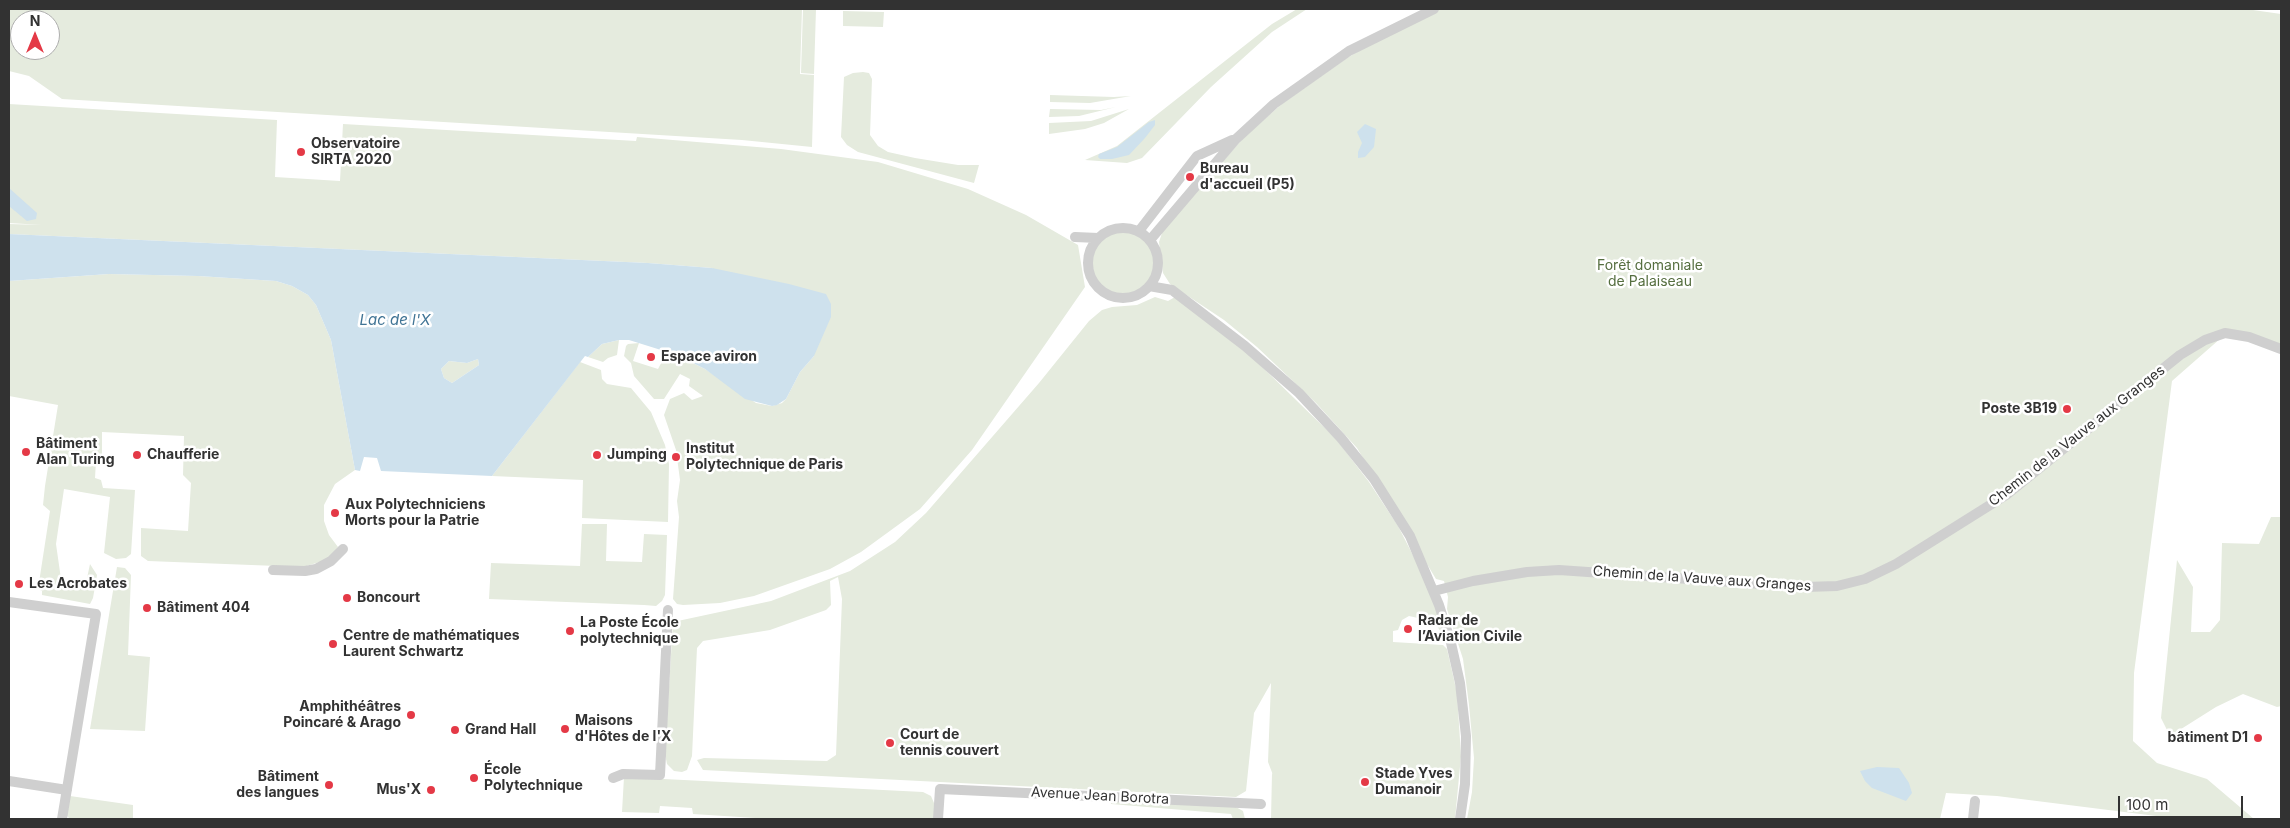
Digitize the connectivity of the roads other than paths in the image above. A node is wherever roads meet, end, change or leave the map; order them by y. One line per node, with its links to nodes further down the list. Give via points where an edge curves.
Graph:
1 (1434, 9): 2 (street, via 1368,40 1323,67 1274,104)
2 (1236, 139): 3 (street, via 1196,156); 5 (street)
3 (1139, 231): 4 (street, via 1117,228); 5 (street)
4 (1098, 238): 6 (street); 6 (street, via 1075,237)
5 (1150, 240): 7 (street, via 1155,247)
6 (1088, 255): 8 (street, via 1091,278 1108,295 1126,298)
7 (1158, 265): 8 (street); 9 (street)
8 (1149, 286): 9 (street)
9 (1170, 289): 13 (street, via 1252,352 1341,438 1390,503 1410,536)
10 (2281, 349): 13 (street, Chemin de la Vauve aux Granges, via 2249,337 2225,333 2205,340 2173,360 2006,495 1896,564 1865,579 1837,586 1786,586 1559,570 1473,581)
11 (343, 549): 12 (street, via 316,569)
12 (273, 570)
13 (1434, 591): 23 (street, via 1451,643 1464,707 1466,756)
14 (9, 602): 18 (street, via 96,614)
15 (668, 610): 16 (street, via 660,776 623,774)
16 (613, 778)
17 (9, 780): 18 (street)
18 (67, 790): 21 (street)
19 (1975, 801): 24 (street)
20 (1261, 804): 22 (street, Avenue Jean Borotra, via 940,789)
21 (62, 819)
22 (938, 819)
23 (1460, 819)
24 (1973, 819)

